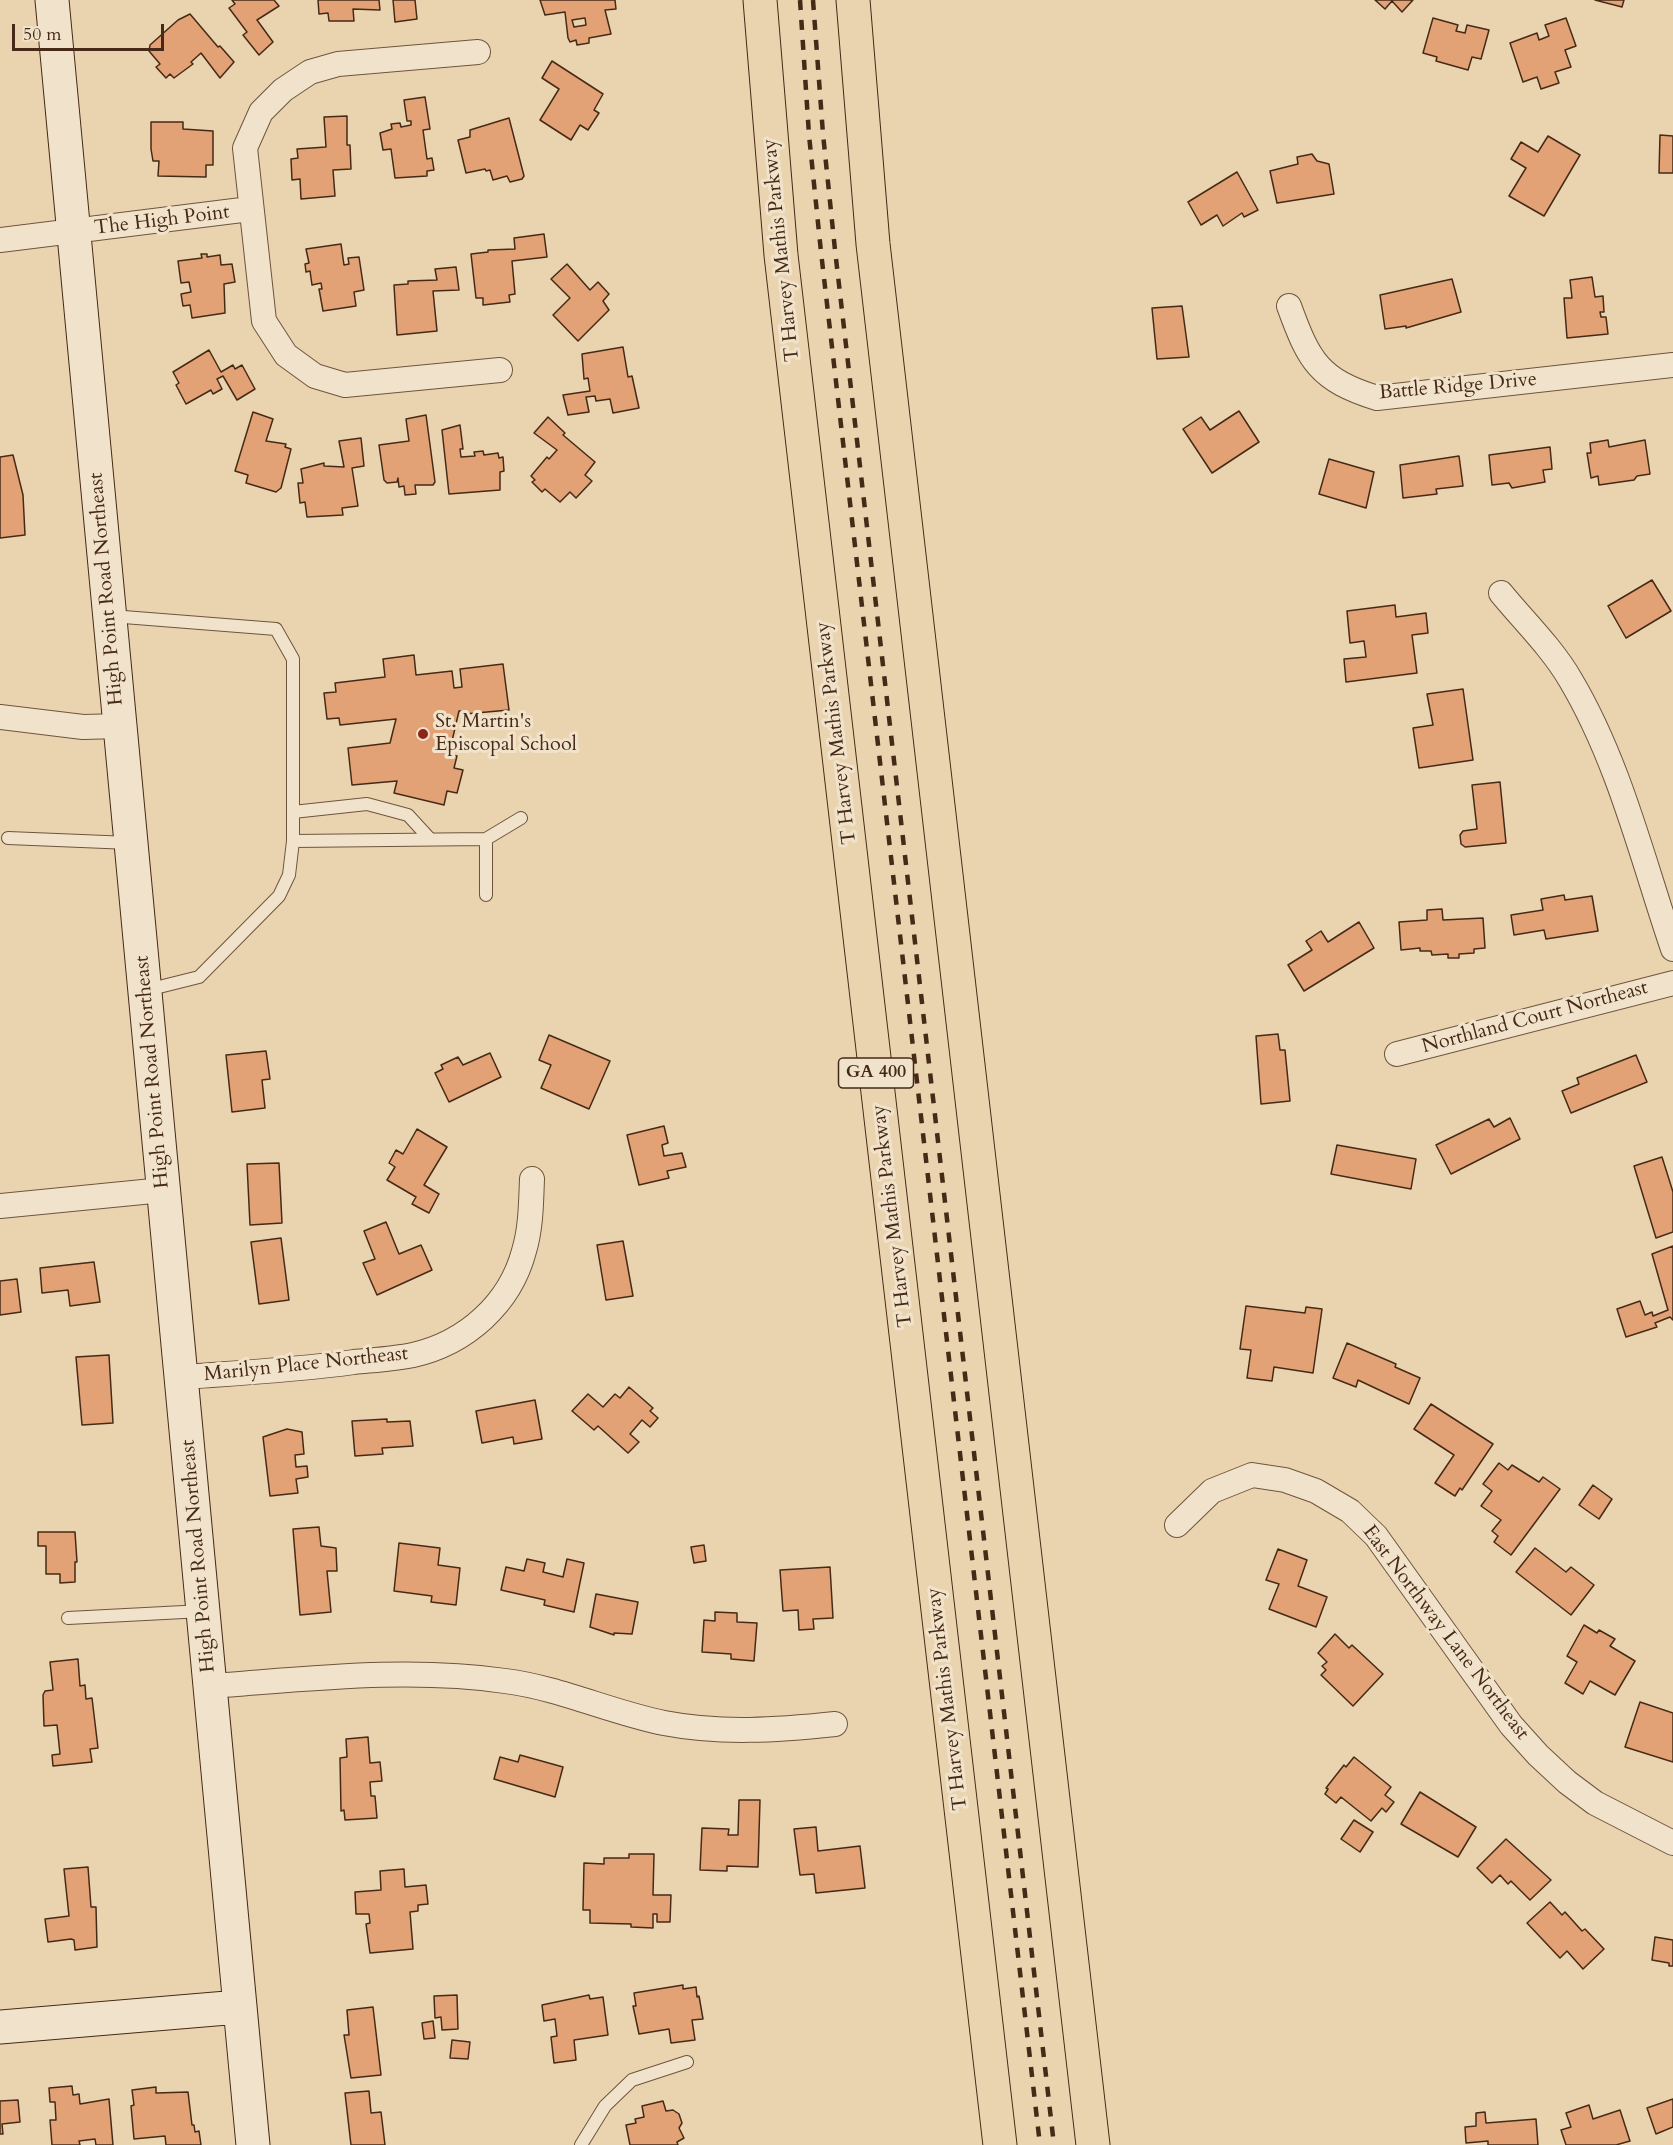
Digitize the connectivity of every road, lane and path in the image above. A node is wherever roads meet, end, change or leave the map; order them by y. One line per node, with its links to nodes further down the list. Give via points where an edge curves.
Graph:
1 (52, 0): 6 (street, High Point Road Northeast)
2 (760, 0): 42 (highway, T Harvey Mathis Parkway / GA 400, via 781,255)
3 (853, 0): 43 (highway, via 873,244)
4 (478, 52): 5 (street, via 338,64 310,72 283,90 261,112 245,148)
5 (250, 209): 6 (street, The High Point); 10 (street, via 264,321 286,355 315,376 345,385)
6 (74, 232): 7 (street, The High Point); 12 (street, High Point Road Northeast)
7 (0, 240)
8 (1289, 306): 9 (street, Battle Ridge Drive, via 1303,346 1320,369 1346,388 1377,398)
9 (1673, 365)
10 (500, 370)
11 (1500, 593): 23 (street, via 1569,676 1592,718)
12 (110, 616): 14 (street, High Point Road Northeast); 15 (lane, via 276,629 293,659)
13 (0, 717): 14 (street, via 83,727)
14 (120, 726): 21 (street, High Point Road Northeast)
15 (293, 812): 19 (lane, via 367,804 408,815); 20 (lane)
16 (520, 818): 18 (lane)
17 (8, 838): 21 (lane)
18 (486, 838): 19 (lane); 22 (lane)
19 (430, 839): 20 (lane)
20 (293, 841): 25 (lane, via 289,875 279,896 199,977)
21 (131, 843): 25 (street, High Point Road Northeast)
22 (486, 895)
23 (1673, 948)
24 (1673, 983): 26 (street, Northland Court Northeast)
25 (147, 990): 28 (street, High Point Road Northeast)
26 (1397, 1054)
27 (532, 1179): 30 (street, Marilyn Place Northeast, via 530,1227 514,1279 495,1307 458,1338 412,1355 304,1369)
28 (163, 1190): 29 (street); 30 (street, High Point Road Northeast)
29 (0, 1206)
30 (182, 1377): 32 (street, High Point Road Northeast)
31 (1177, 1525): 36 (street, East Northway Lane Northeast, via 1212,1491 1252,1475 1285,1480 1316,1491 1350,1511 1376,1536 1511,1725 1538,1755 1595,1803)
32 (204, 1611): 33 (lane); 34 (street, High Point Road Northeast)
33 (68, 1618)
34 (211, 1686): 35 (street, via 389,1674 466,1676 552,1689 663,1723 733,1731); 37 (street, High Point Road Northeast)
35 (836, 1724)
36 (1673, 1843)
37 (239, 2007): 38 (street); 40 (street, High Point Road Northeast)
38 (0, 2027)
39 (687, 2062): 41 (lane, via 632,2080 605,2106)
40 (253, 2145)
41 (581, 2145)
42 (1000, 2145)
43 (1093, 2145)

